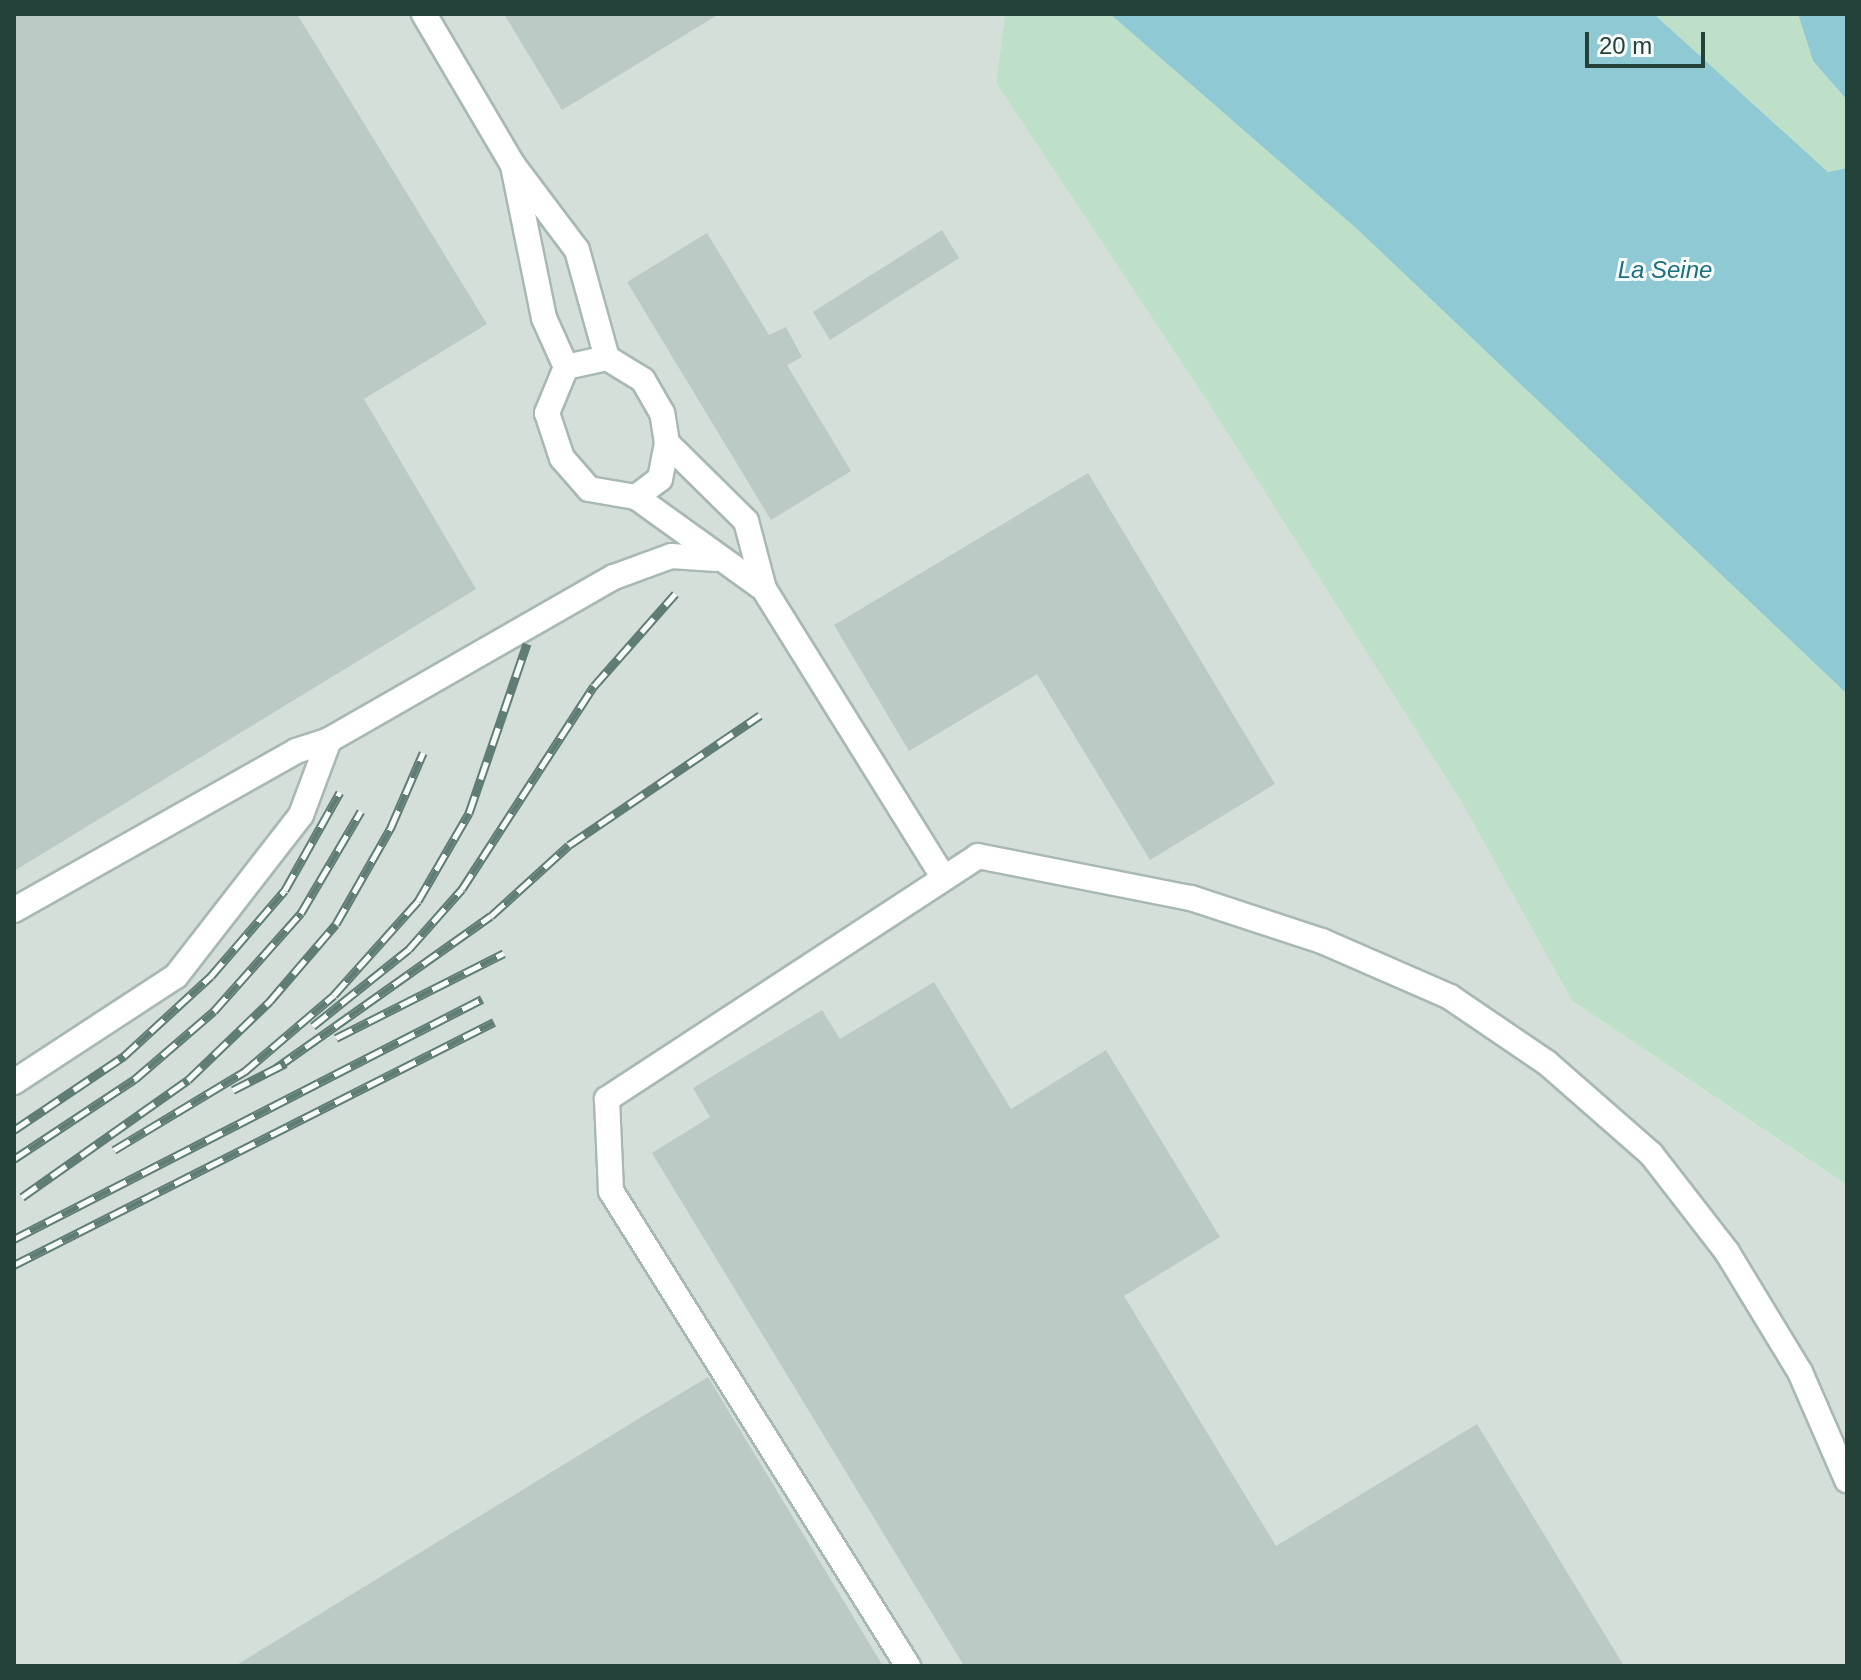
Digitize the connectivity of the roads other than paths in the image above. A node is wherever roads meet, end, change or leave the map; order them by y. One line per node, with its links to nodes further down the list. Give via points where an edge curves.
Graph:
1 (424, 14): 2 (lane)
2 (513, 165): 3 (lane, via 577,250); 4 (lane, via 544,318)
3 (607, 358): 4 (lane); 5 (lane, via 643,380 662,413)
4 (566, 367): 6 (lane, via 547,413 562,458 589,489)
5 (667, 443): 6 (lane, via 660,479); 8 (lane, via 746,521)
6 (636, 497): 7 (lane)
7 (716, 559): 8 (lane); 9 (lane, via 671,556 614,577)
8 (764, 589): 10 (lane)
9 (329, 740): 11 (lane, via 296,751); 12 (lane, via 301,815 176,976)
10 (942, 875): 13 (lane, via 978,856 1191,898 1322,941 1450,997 1523,1046 1651,1154 1727,1252 1800,1372); 14 (lane, via 607,1099 611,1191)
11 (14, 910)
12 (14, 1082)
13 (1847, 1480)
14 (908, 1666)

